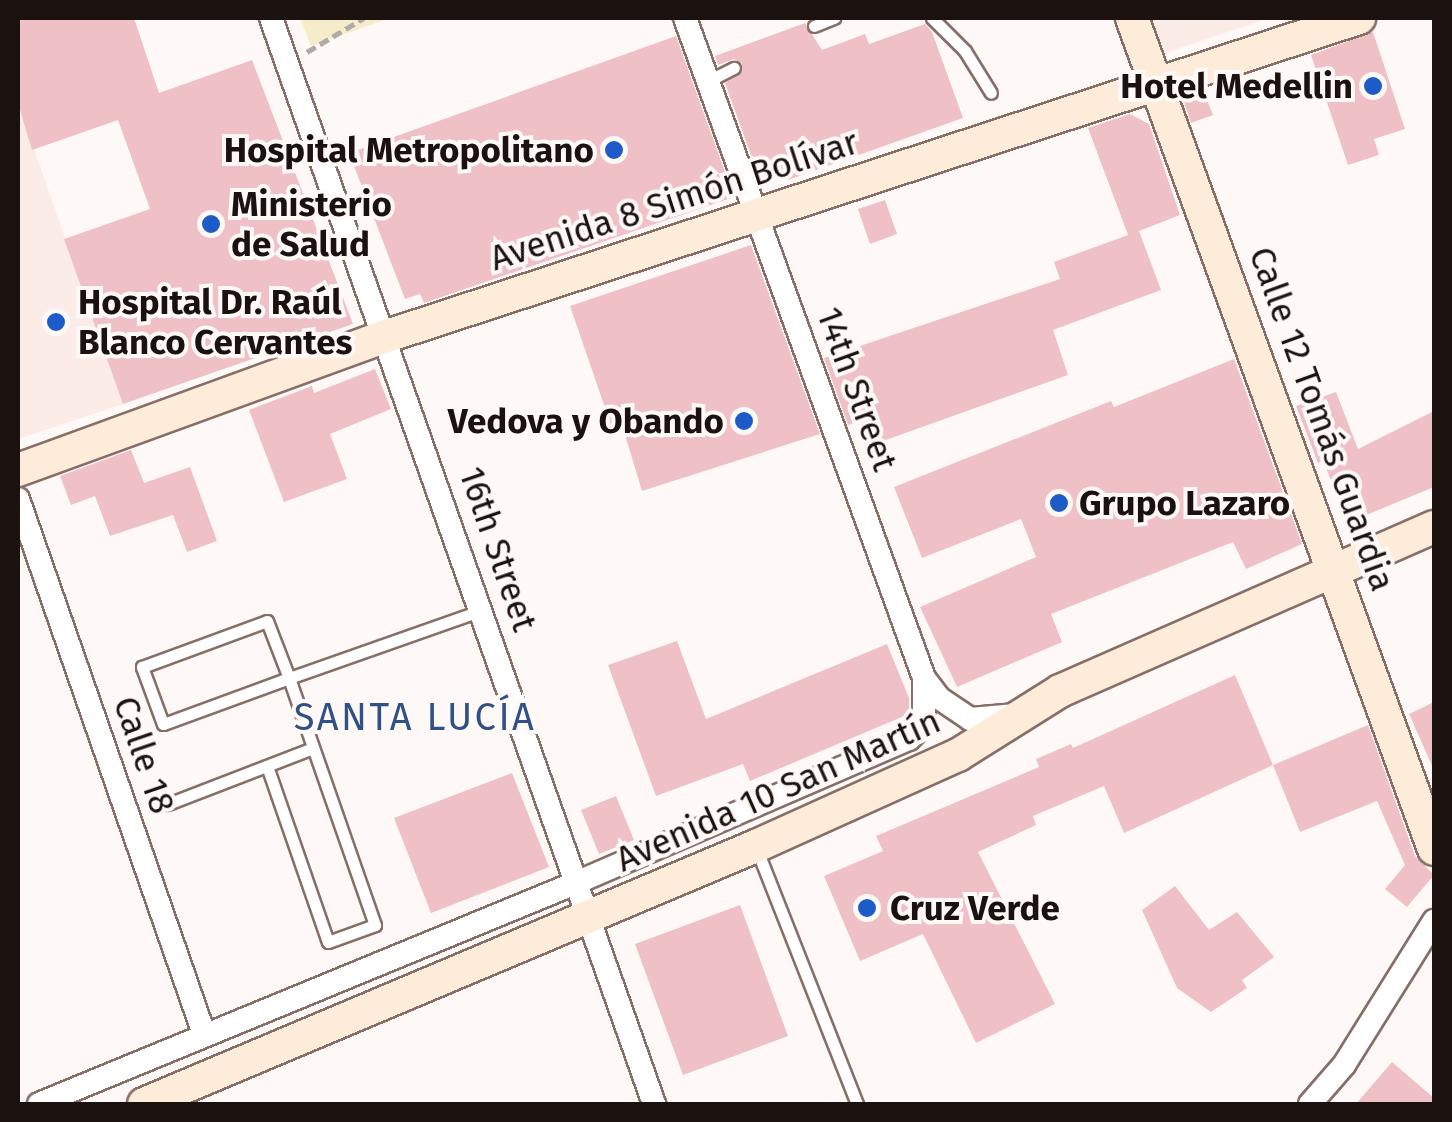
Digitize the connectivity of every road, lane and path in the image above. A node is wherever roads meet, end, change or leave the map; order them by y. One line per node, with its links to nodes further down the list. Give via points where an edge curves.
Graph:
1 (271, 18): 9 (street, 16th Street)
2 (364, 18): 9 (path)
3 (685, 18): 11 (street, 14th Street)
4 (834, 18): 8 (lane)
5 (932, 18): 13 (lane, via 965,51)
6 (1132, 18): 12 (street, Calle 12 Tomás Guardia)
7 (1359, 18): 12 (street, Avenida 8 Simón Bolívar)
8 (814, 26)
9 (288, 63): 15 (street, 16th Street)
10 (734, 68): 11 (lane)
11 (708, 81): 14 (street, 14th Street)
12 (1158, 86): 14 (street, Avenida 8 Simón Bolívar); 19 (street, Calle 12 Tomás Guardia)
13 (990, 94)
14 (757, 215): 15 (street, Avenida 8 Simón Bolívar); 22 (street, 14th Street)
15 (386, 336): 16 (street, Avenida 8 Simón Bolívar); 20 (street, 16th Street)
16 (18, 470)
17 (18, 500): 32 (street, Calle 18)
18 (1434, 527): 19 (street, Avenida 10 San Martín)
19 (1336, 569): 23 (street, Avenida 10 San Martín); 28 (street, Calle 12 Tomás Guardia)
20 (482, 610): 21 (lane); 29 (street, 16th Street)
21 (289, 678): 21 (lane, via 163,724 142,667 267,620); 24 (lane)
22 (924, 678): 23 (street, 14th Street, via 970,719); 29 (street, Avenida 10 San Martín, via 924,724 908,739)
23 (1020, 714): 27 (street, Avenida 10 San Martín, via 958,754)
24 (313, 748): 25 (lane); 25 (lane, via 375,925 328,942)
25 (267, 766): 26 (lane)
26 (168, 804)
27 (756, 846): 30 (street, Avenida 10 San Martín); 37 (lane)
28 (1434, 849)
29 (578, 882): 30 (street, 16th Street); 32 (street, Avenida 10 San Martín)
30 (591, 918): 35 (street, Avenida 10 San Martín); 36 (street, 16th Street)
31 (1434, 921): 33 (street)
32 (204, 1034): 34 (street, Avenida 10 San Martín)
33 (1344, 1064): 38 (street); 39 (street)
34 (39, 1104)
35 (144, 1104)
36 (654, 1104)
37 (857, 1104)
38 (1310, 1104)
39 (1317, 1104)

